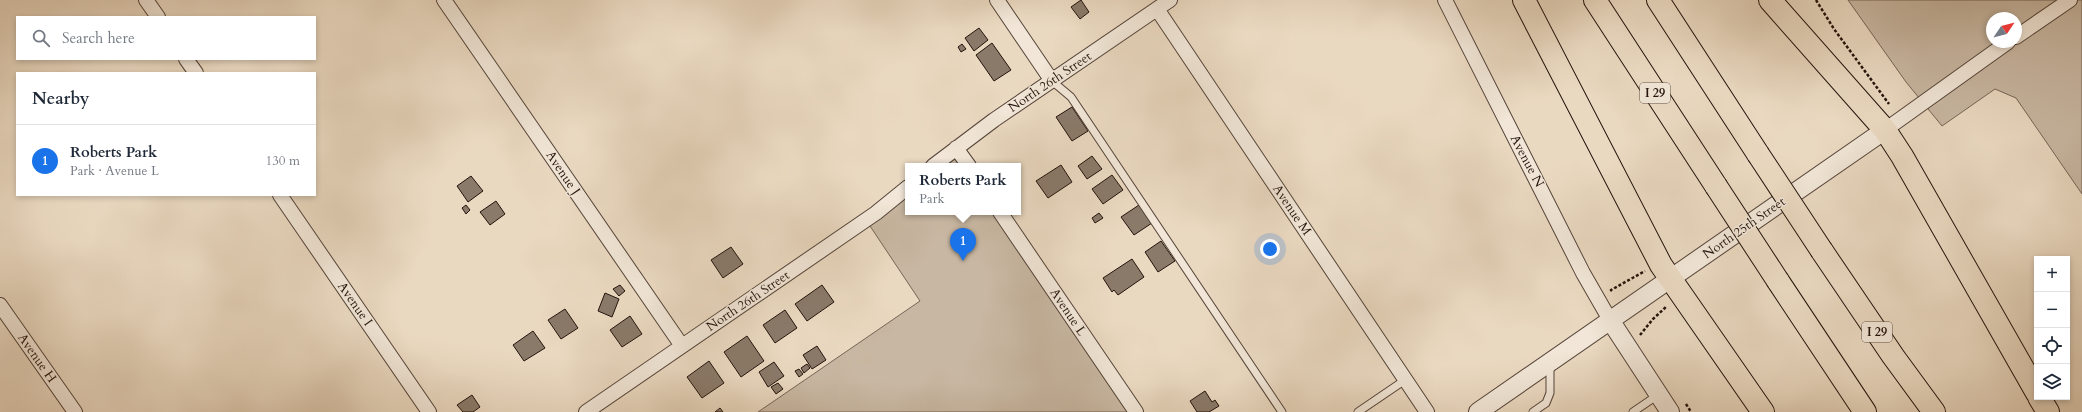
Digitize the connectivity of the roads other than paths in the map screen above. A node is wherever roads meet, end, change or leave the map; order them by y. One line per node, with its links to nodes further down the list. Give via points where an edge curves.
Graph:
1 (146, 0): 12 (street)
2 (444, 0): 28 (street, Avenue J)
3 (997, 0): 17 (street)
4 (1170, 0): 11 (street, North 26th Street)
5 (1445, 0): 27 (street, Avenue N, via 1583,274)
6 (1524, 0): 25 (highway)
7 (1595, 0): 46 (highway, I 29, bridge)
8 (1658, 0): 47 (highway, I 29, bridge, via 1892,356)
9 (1770, 0): 18 (highway)
10 (2070, 0): 13 (street)
11 (1157, 9): 17 (street, North 26th Street); 30 (street, Avenue M)
12 (157, 16)
13 (2022, 33)
14 (2000, 48): 18 (street, North 25th Street)
15 (187, 60): 16 (street)
16 (195, 72)
17 (1052, 81): 19 (street, North 26th Street); 38 (lane, via 1071,97)
18 (1892, 124): 25 (street, North 25th Street); 31 (highway)
19 (956, 148): 20 (street, North 26th Street); 21 (street)
20 (937, 163)
21 (967, 163)
22 (905, 189): 28 (street, North 26th Street, via 876,213)
23 (281, 196): 35 (street, Avenue I)
24 (1002, 215): 37 (street, Avenue L)
25 (1670, 279): 27 (street, North 25th Street); 45 (highway)
26 (0, 305): 34 (street, Avenue H)
27 (1610, 320): 29 (street, North 25th Street); 32 (street)
28 (682, 346): 36 (street, North 26th Street)
29 (1550, 362): 41 (street, North 25th Street); 42 (lane, via 1550,393 1546,403)
30 (1405, 380): 39 (lane); 40 (street, Avenue M)
31 (2034, 387)
32 (1658, 395): 43 (lane); 44 (street)
33 (2041, 400): 48 (highway)
34 (75, 412)
35 (429, 412)
36 (586, 412)
37 (1136, 412)
38 (1282, 412)
39 (1358, 412)
40 (1427, 412)
41 (1480, 412)
42 (1533, 412)
43 (1633, 412)
44 (1670, 412)
45 (1764, 412)
46 (1865, 412)
47 (1934, 412)
48 (2048, 412)

